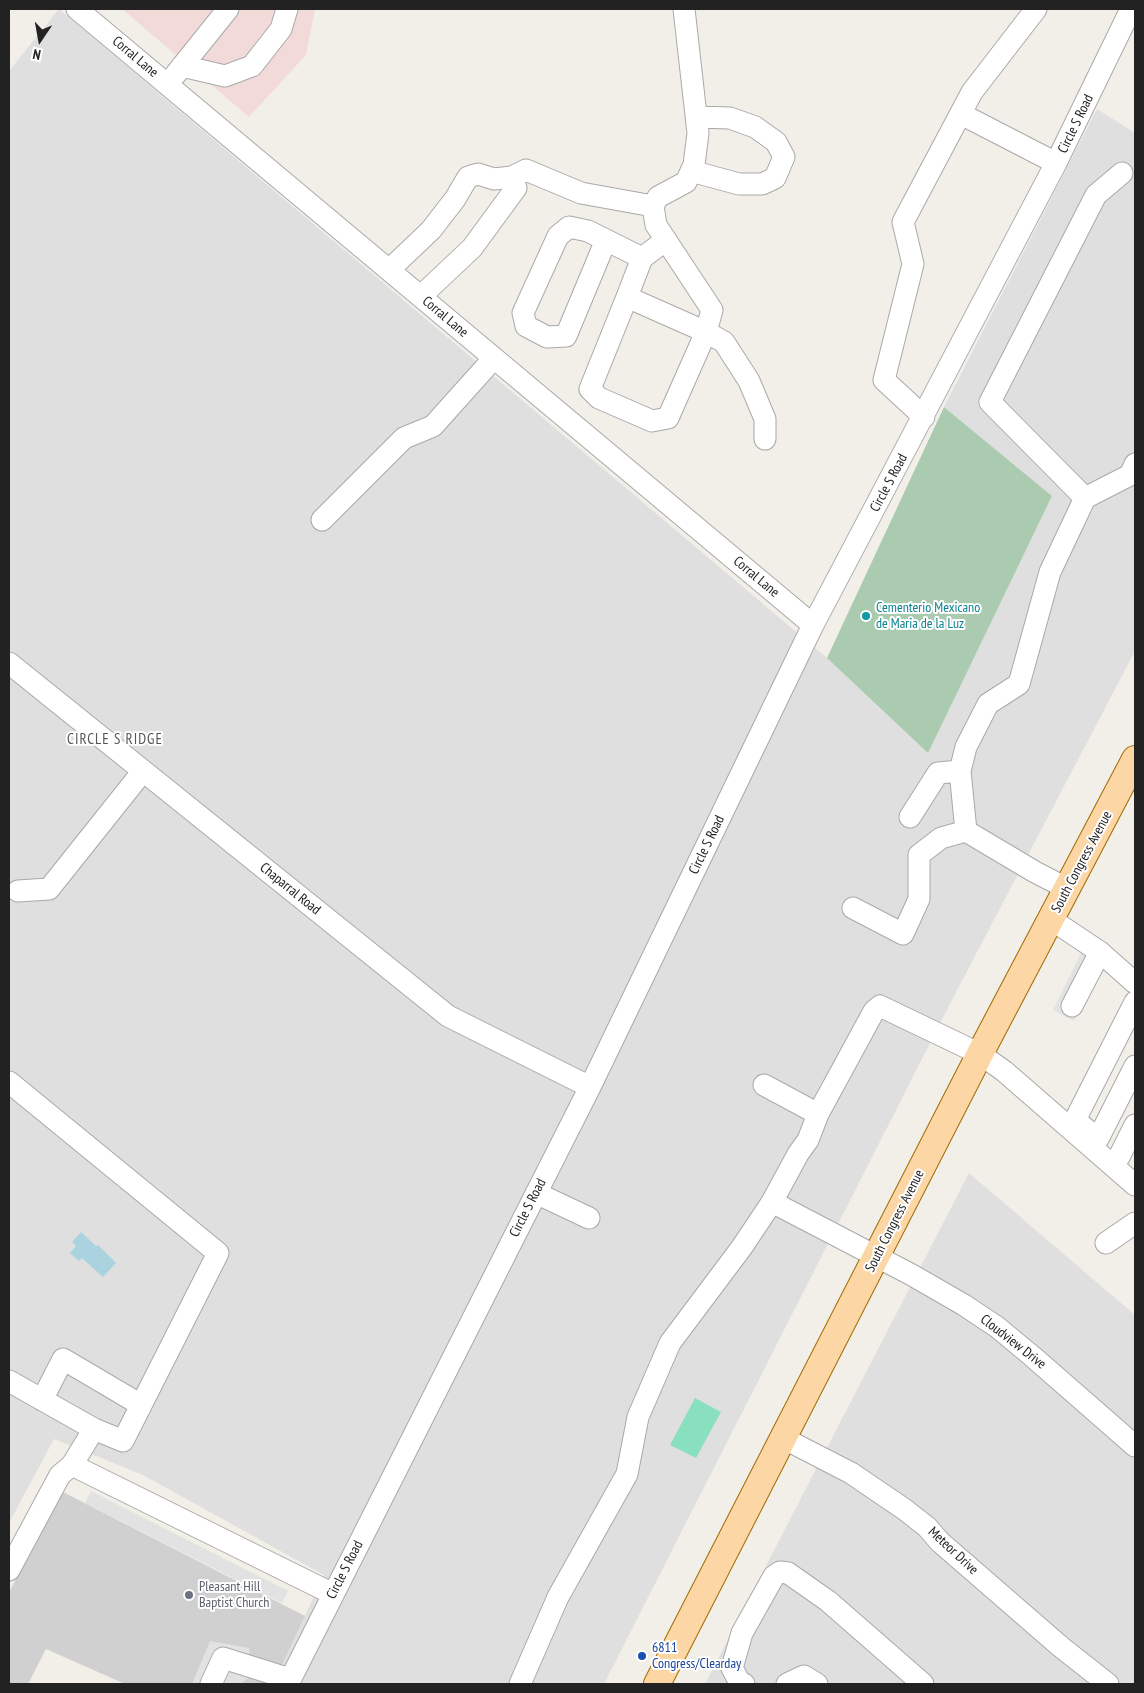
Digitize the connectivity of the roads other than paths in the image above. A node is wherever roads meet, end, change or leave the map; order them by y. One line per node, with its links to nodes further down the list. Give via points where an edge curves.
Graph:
1 (77, 9): 8 (street, Corral Lane)
2 (228, 9): 7 (street)
3 (287, 9): 7 (street, via 281,29 252,66 226,76)
4 (684, 9): 10 (street)
5 (1036, 9): 9 (street, via 972,92)
6 (1131, 9): 11 (street, Circle S Road)
7 (182, 66): 8 (street)
8 (168, 85): 19 (street, Corral Lane)
9 (961, 114): 11 (street); 24 (street, via 903,222 913,264 884,380)
10 (697, 118): 12 (street, via 698,133); 12 (street, via 730,118 755,127 776,142 784,157 775,178 762,184 739,184)
11 (1056, 163): 24 (street, Circle S Road)
12 (691, 171): 15 (street, via 686,182 658,197)
13 (1122, 173): 27 (street, via 1096,195 990,402)
14 (512, 177): 15 (street, via 526,170 581,193); 19 (street, via 494,179 478,174 468,177 431,230); 20 (street, via 516,188 472,248)
15 (654, 206): 17 (street, via 656,225)
16 (606, 240): 16 (street, via 570,227 558,236 523,313 526,326 547,337 566,336); 18 (street)
17 (666, 240): 18 (street); 22 (street, via 712,310)
18 (642, 258): 21 (street)
19 (389, 270): 20 (street, Corral Lane)
20 (421, 296): 23 (street, Corral Lane)
21 (627, 297): 22 (street); 22 (street, via 590,389 598,398 652,421 668,418)
22 (706, 332): 25 (street, via 724,342 749,381 765,418)
23 (494, 358): 28 (street, via 433,426 404,438); 29 (street, Corral Lane)
24 (924, 417): 29 (street, Circle S Road)
25 (765, 438)
26 (1135, 464): 27 (street, via 1130,475)
27 (1085, 498): 32 (street, via 1050,572 1019,684 988,704 966,746)
28 (322, 520)
29 (813, 625): 48 (street, Circle S Road)
30 (9, 663): 33 (street, Chaparral Road)
31 (1135, 759): 36 (main road, South Congress Avenue)
32 (960, 771): 34 (street, via 938,772); 35 (street)
33 (143, 772): 37 (street, via 49,889); 48 (street, Chaparral Road, via 448,1016)
34 (910, 817)
35 (966, 831): 36 (street); 38 (street, via 941,838 919,855 919,899 903,934)
36 (1068, 888): 39 (main road, South Congress Avenue)
37 (18, 891)
38 (853, 908)
39 (1052, 920): 40 (street); 44 (main road, South Congress Avenue)
40 (1100, 952): 41 (street); 43 (street)
41 (1135, 983)
42 (1135, 1002): 51 (street, via 1075,1120)
43 (1072, 1006)
44 (980, 1054): 49 (street, via 880,1006 874,1011); 53 (street, via 1004,1071); 59 (main road, South Congress Avenue)
45 (1135, 1066): 51 (street)
46 (9, 1082): 62 (street, via 218,1253)
47 (764, 1085): 49 (street)
48 (590, 1087): 54 (street, Circle S Road)
49 (818, 1114): 55 (street, via 808,1140)
50 (1135, 1125): 52 (street)
51 (1098, 1139): 52 (street)
52 (1127, 1163)
53 (1135, 1185)
54 (536, 1193): 56 (street); 68 (street, Circle S Road)
55 (772, 1202): 59 (street, Cloudview Drive); 71 (street, via 670,1342 638,1417 627,1474 558,1598)
56 (589, 1218)
57 (1135, 1223): 58 (street)
58 (1106, 1243)
59 (878, 1258): 64 (main road, South Congress Avenue); 65 (street, Cloudview Drive, via 938,1290 996,1327)
60 (9, 1381): 61 (street)
61 (42, 1400): 62 (street, via 63,1360); 63 (street)
62 (141, 1405): 63 (street, via 123,1441)
63 (94, 1429): 66 (street)
64 (783, 1438): 72 (main road, South Congress Avenue); 77 (street, Meteor Drive, via 851,1473 904,1509 1061,1647)
65 (1135, 1446)
66 (72, 1465): 67 (street, via 60,1475); 68 (street)
67 (9, 1570)
68 (333, 1594): 69 (street, Circle S Road)
69 (289, 1682): 70 (street, via 224,1658)
70 (211, 1684)
71 (520, 1684)
72 (657, 1684)
73 (744, 1684): 76 (street, via 732,1668 742,1633 774,1576 780,1572 788,1573 828,1601)
74 (787, 1684): 75 (street, via 804,1676)
75 (817, 1684)
76 (923, 1684)
77 (1108, 1684)

